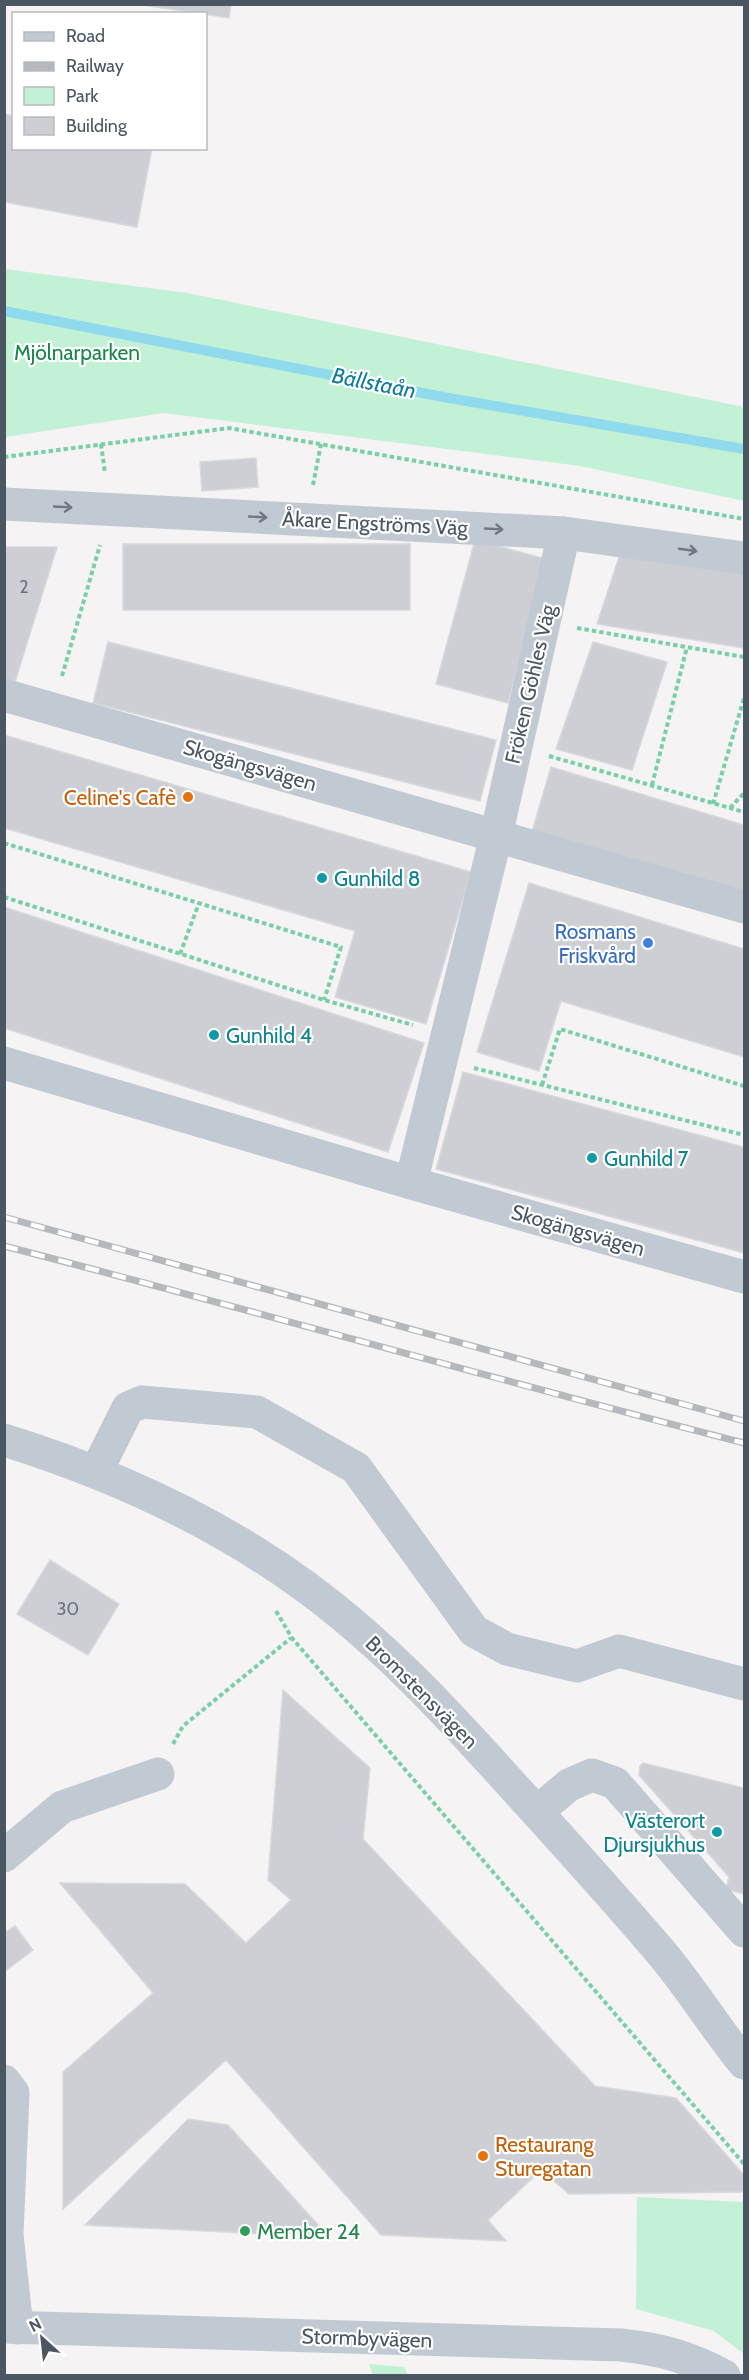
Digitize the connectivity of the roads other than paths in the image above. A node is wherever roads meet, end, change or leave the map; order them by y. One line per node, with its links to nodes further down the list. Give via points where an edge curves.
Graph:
1 (4, 504): 2 (street, Åkare Engströms Väg, one-way to 2)
2 (564, 533): 3 (street, Åkare Engströms Väg, one-way to 3); 5 (street, Fröken Göhles Väg)
3 (744, 558)
4 (4, 695): 5 (street, Skogängsvägen)
5 (496, 836): 6 (street, Skogängsvägen); 8 (street)
6 (744, 907)
7 (4, 1063): 8 (street, Skogängsvägen)
8 (411, 1184): 9 (street, Skogängsvägen)
9 (744, 1276)
10 (4, 1440): 11 (street, Bromstensvägen)
11 (96, 1472): 12 (street, via 128,1407 142,1402 257,1412 356,1468 474,1630 507,1648 577,1666 619,1651); 14 (street, Bromstensvägen, via 183,1512 305,1586 404,1670)
12 (744, 1684)
13 (158, 1774): 15 (street, via 62,1807)
14 (537, 1812): 16 (street, via 569,1785 592,1775 615,1783); 17 (street, Bromstensvägen, via 666,1958)
15 (4, 1856)
16 (744, 1931)
17 (739, 2048)
18 (4, 2081): 19 (street, via 13,2092 7,2235)
19 (11, 2328): 20 (street, Stormbyvägen, via 621,2345 661,2349 702,2363)
20 (724, 2376)

